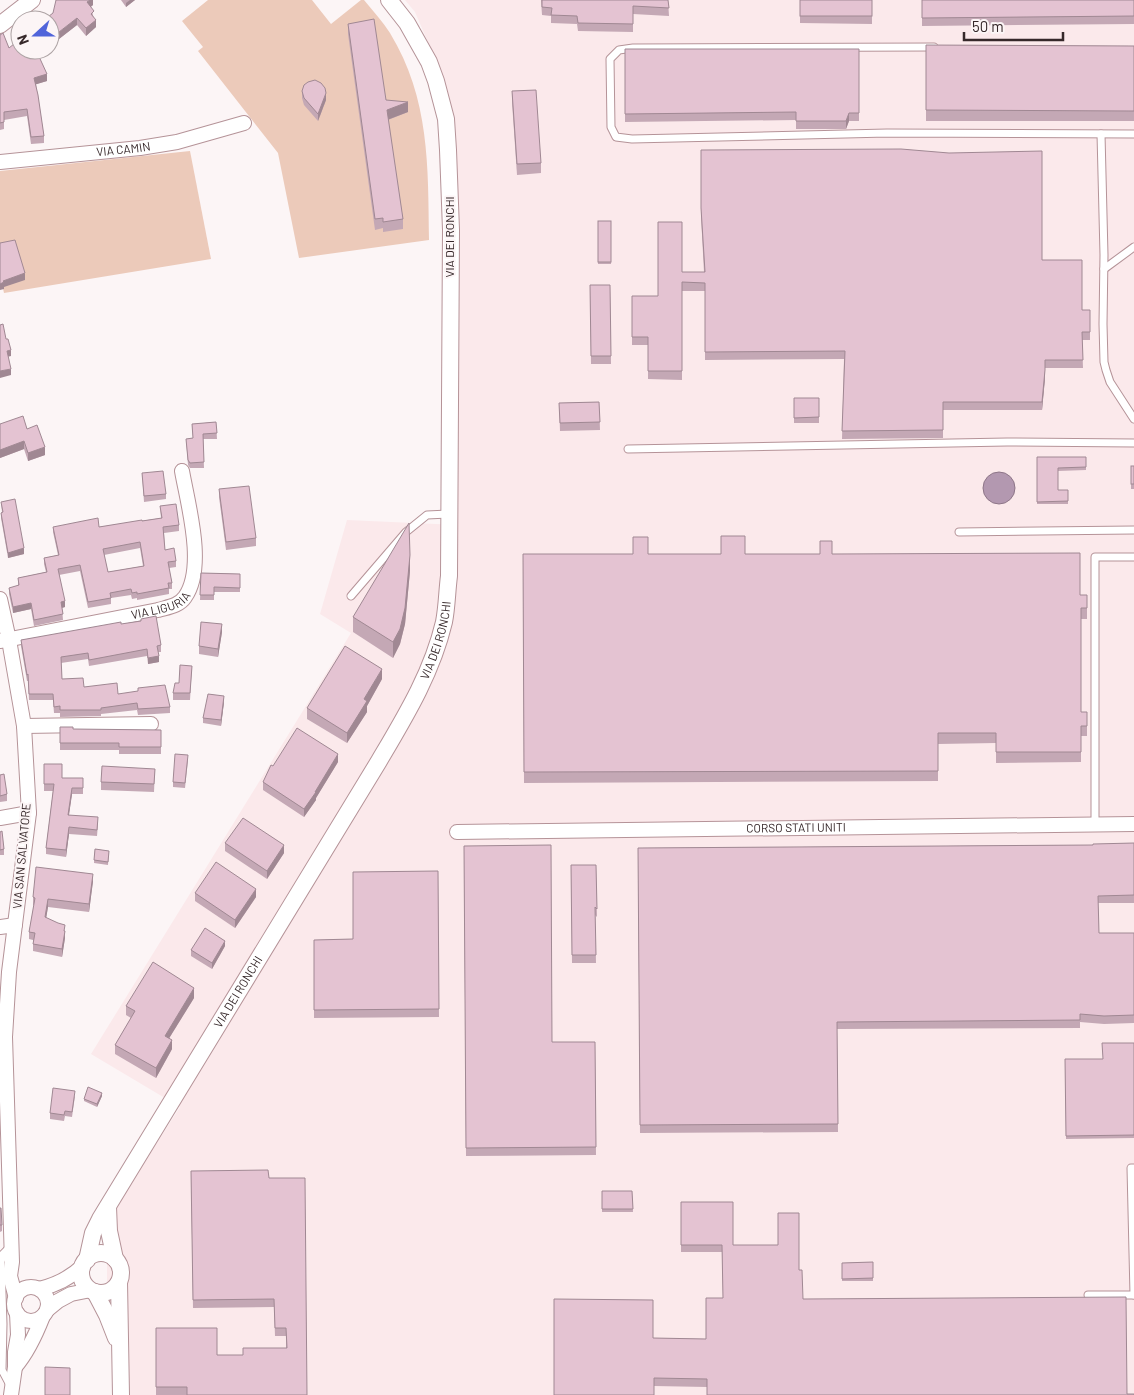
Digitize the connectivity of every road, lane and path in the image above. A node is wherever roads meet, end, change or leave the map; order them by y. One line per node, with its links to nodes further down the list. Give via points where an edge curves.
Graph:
1 (32, 0): 3 (street)
2 (389, 0): 15 (street, VIA DEI RONCHI, via 411,29 429,62 446,119 451,230)
3 (0, 25)
4 (937, 47): 6 (lane, via 619,50 610,59 611,127 616,137 632,139 887,133)
5 (244, 123): 8 (street, VIA CAMIN, via 177,142 140,148)
6 (1101, 134): 7 (lane); 10 (lane)
7 (1134, 134)
8 (0, 162)
9 (1134, 247): 10 (lane)
10 (1104, 269): 11 (lane, via 1106,370)
11 (1134, 419)
12 (1134, 443): 13 (lane, via 1007,442)
13 (628, 449)
14 (182, 471): 21 (street, VIA LIGURIA, via 193,527 195,566 185,598 175,606)
15 (448, 514): 19 (lane, via 427,515 406,532); 33 (street, VIA DEI RONCHI, via 449,576 444,621 430,667 415,698)
16 (1134, 530): 17 (lane)
17 (959, 532)
18 (1134, 557): 26 (lane, via 1095,557)
19 (351, 596)
20 (0, 599): 21 (street, VIA SAN SALVATORE)
21 (4, 641): 23 (street, VIA SAN SALVATORE)
22 (151, 724): 23 (street)
23 (24, 726): 24 (street, VIA SAN SALVATORE)
24 (29, 813): 25 (street); 29 (street, VIA SAN SALVATORE)
25 (0, 818)
26 (1095, 824): 27 (street, CORSO STATI UNITI); 28 (street, CORSO STATI UNITI)
27 (1134, 824)
28 (457, 832)
29 (15, 925): 30 (street, VIA SAN SALVATORE); 31 (street, VIA SAN SALVATORE)
30 (0, 927)
31 (3, 1037): 34 (street, VIA SAN SALVATORE)
32 (1134, 1168): 42 (lane)
33 (108, 1207): 35 (street); 36 (street, VIA DEI RONCHI, via 93,1233)
34 (11, 1246): 37 (street, VIA SAN SALVATORE); 48 (lane, via 3,1254 1,1262 2,1370)
35 (115, 1259): 36 (street, via 101,1254 91,1256); 38 (street, via 121,1270)
36 (85, 1263): 39 (street, via 73,1275 49,1286); 40 (street, VIA DEI RONCHI, via 82,1277)
37 (12, 1264): 39 (street, via 22,1282); 43 (street, VIA SAN SALVATORE, via 10,1276)
38 (119, 1282): 40 (street, via 106,1292); 46 (street)
39 (35, 1288): 43 (street, via 23,1290); 45 (street, via 48,1300)
40 (93, 1291): 45 (street, via 71,1294); 46 (street, VIA DEI RONCHI, via 107,1315)
41 (1088, 1295): 42 (lane)
42 (1134, 1295)
43 (16, 1298): 44 (street, VIA SAN SALVATORE)
44 (17, 1313): 45 (street, via 30,1321); 47 (street, VIA SAN SALVATORE)
45 (45, 1313): 47 (street, VIA SAN SALVATORE, via 33,1340)
46 (120, 1350): 49 (street)
47 (15, 1367): 48 (street, VIA SAN SALVATORE)
48 (11, 1391)
49 (121, 1395)

